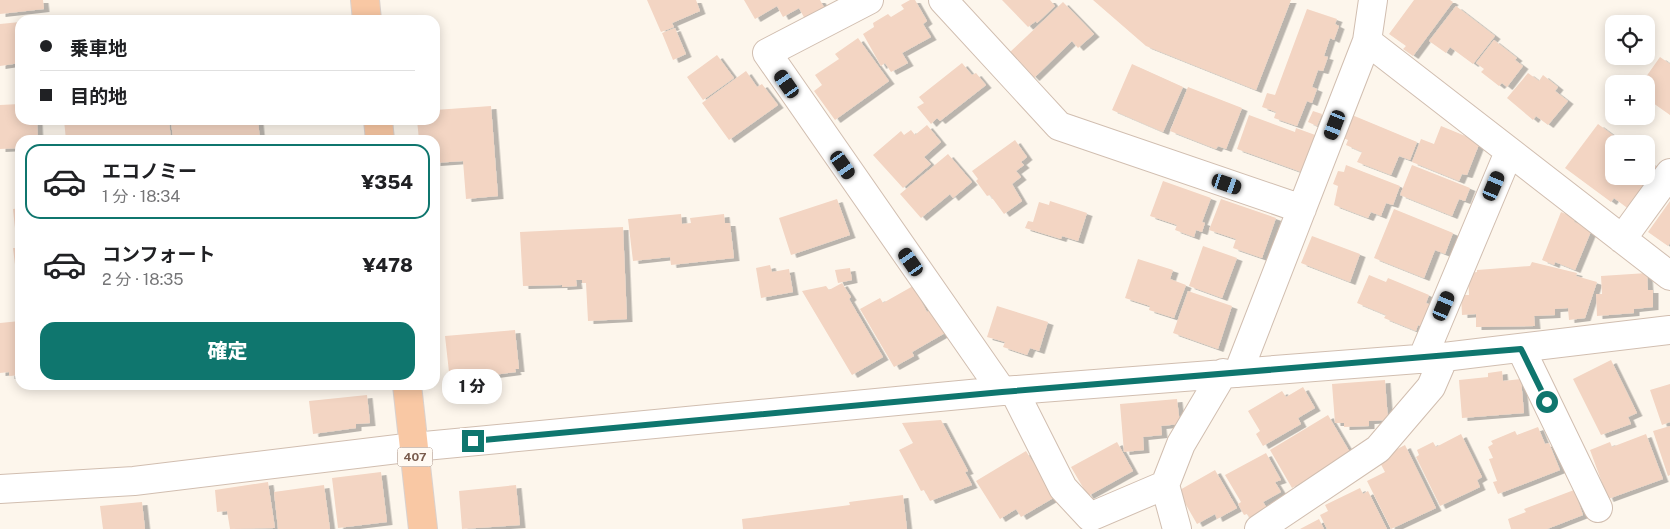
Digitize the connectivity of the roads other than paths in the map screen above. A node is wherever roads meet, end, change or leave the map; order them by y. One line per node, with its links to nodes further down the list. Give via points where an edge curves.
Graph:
1 (365, 0): 5 (highway)
2 (869, 0): 17 (street, via 767,53)
3 (943, 0): 9 (street, via 1059,126)
4 (1373, 0): 6 (street)
5 (366, 15)
6 (1367, 41): 7 (street); 9 (street)
7 (1508, 152): 10 (street); 14 (street)
8 (1670, 173): 10 (street)
9 (1302, 209): 15 (street)
10 (1622, 239): 11 (street)
11 (1670, 276)
12 (1670, 330): 13 (street)
13 (1521, 349): 14 (street); 21 (street)
14 (1433, 357): 15 (street); 24 (street, via 1431,387 1378,449)
15 (1231, 373): 17 (street); 19 (street, via 1181,444)
16 (408, 390): 18 (highway, 407)
17 (1008, 391): 18 (street); 19 (street, via 1063,488 1090,516)
18 (414, 447): 20 (street, via 134,481); 22 (highway, 407)
19 (1165, 485): 23 (street)
20 (0, 489)
21 (1598, 508)
22 (423, 529)
23 (1176, 529)
24 (1259, 529)

